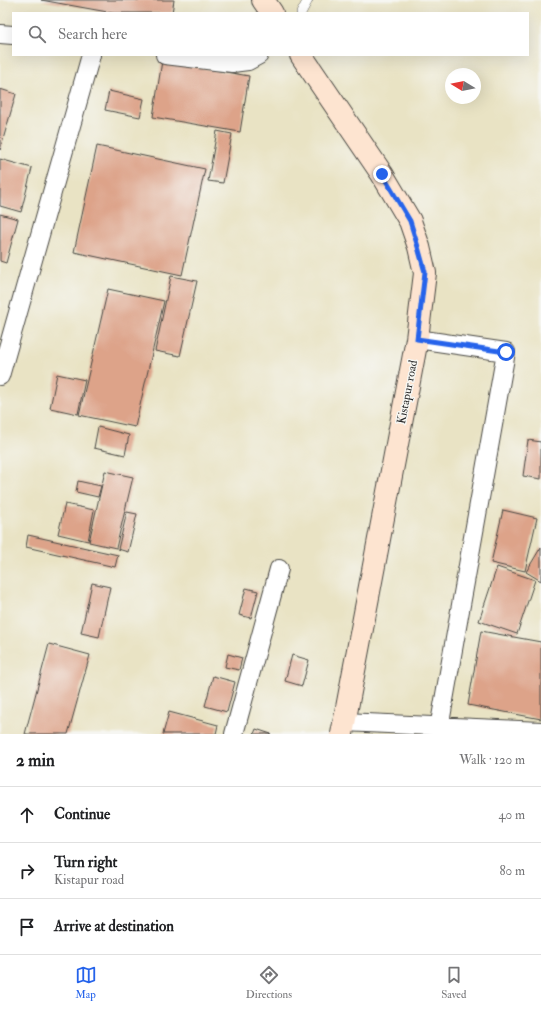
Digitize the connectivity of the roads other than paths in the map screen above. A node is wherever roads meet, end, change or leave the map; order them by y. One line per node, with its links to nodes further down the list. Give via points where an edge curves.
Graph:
1 (263, 0): 3 (main road)
2 (308, 0): 4 (lane)
3 (271, 12)
4 (302, 12)
5 (0, 34): 6 (street)
6 (12, 35)
7 (90, 56): 12 (street)
8 (173, 56): 9 (street, via 232,63 248,61)
9 (257, 56)
10 (302, 56): 11 (main road, Kistapur road, via 382,174 410,221 425,272)
11 (417, 339): 14 (main road, Kistapur road); 15 (street, via 506,352)
12 (0, 376)
13 (279, 569): 17 (street)
14 (343, 728): 15 (street)
15 (438, 731): 16 (street)
16 (541, 731)
17 (234, 734)

